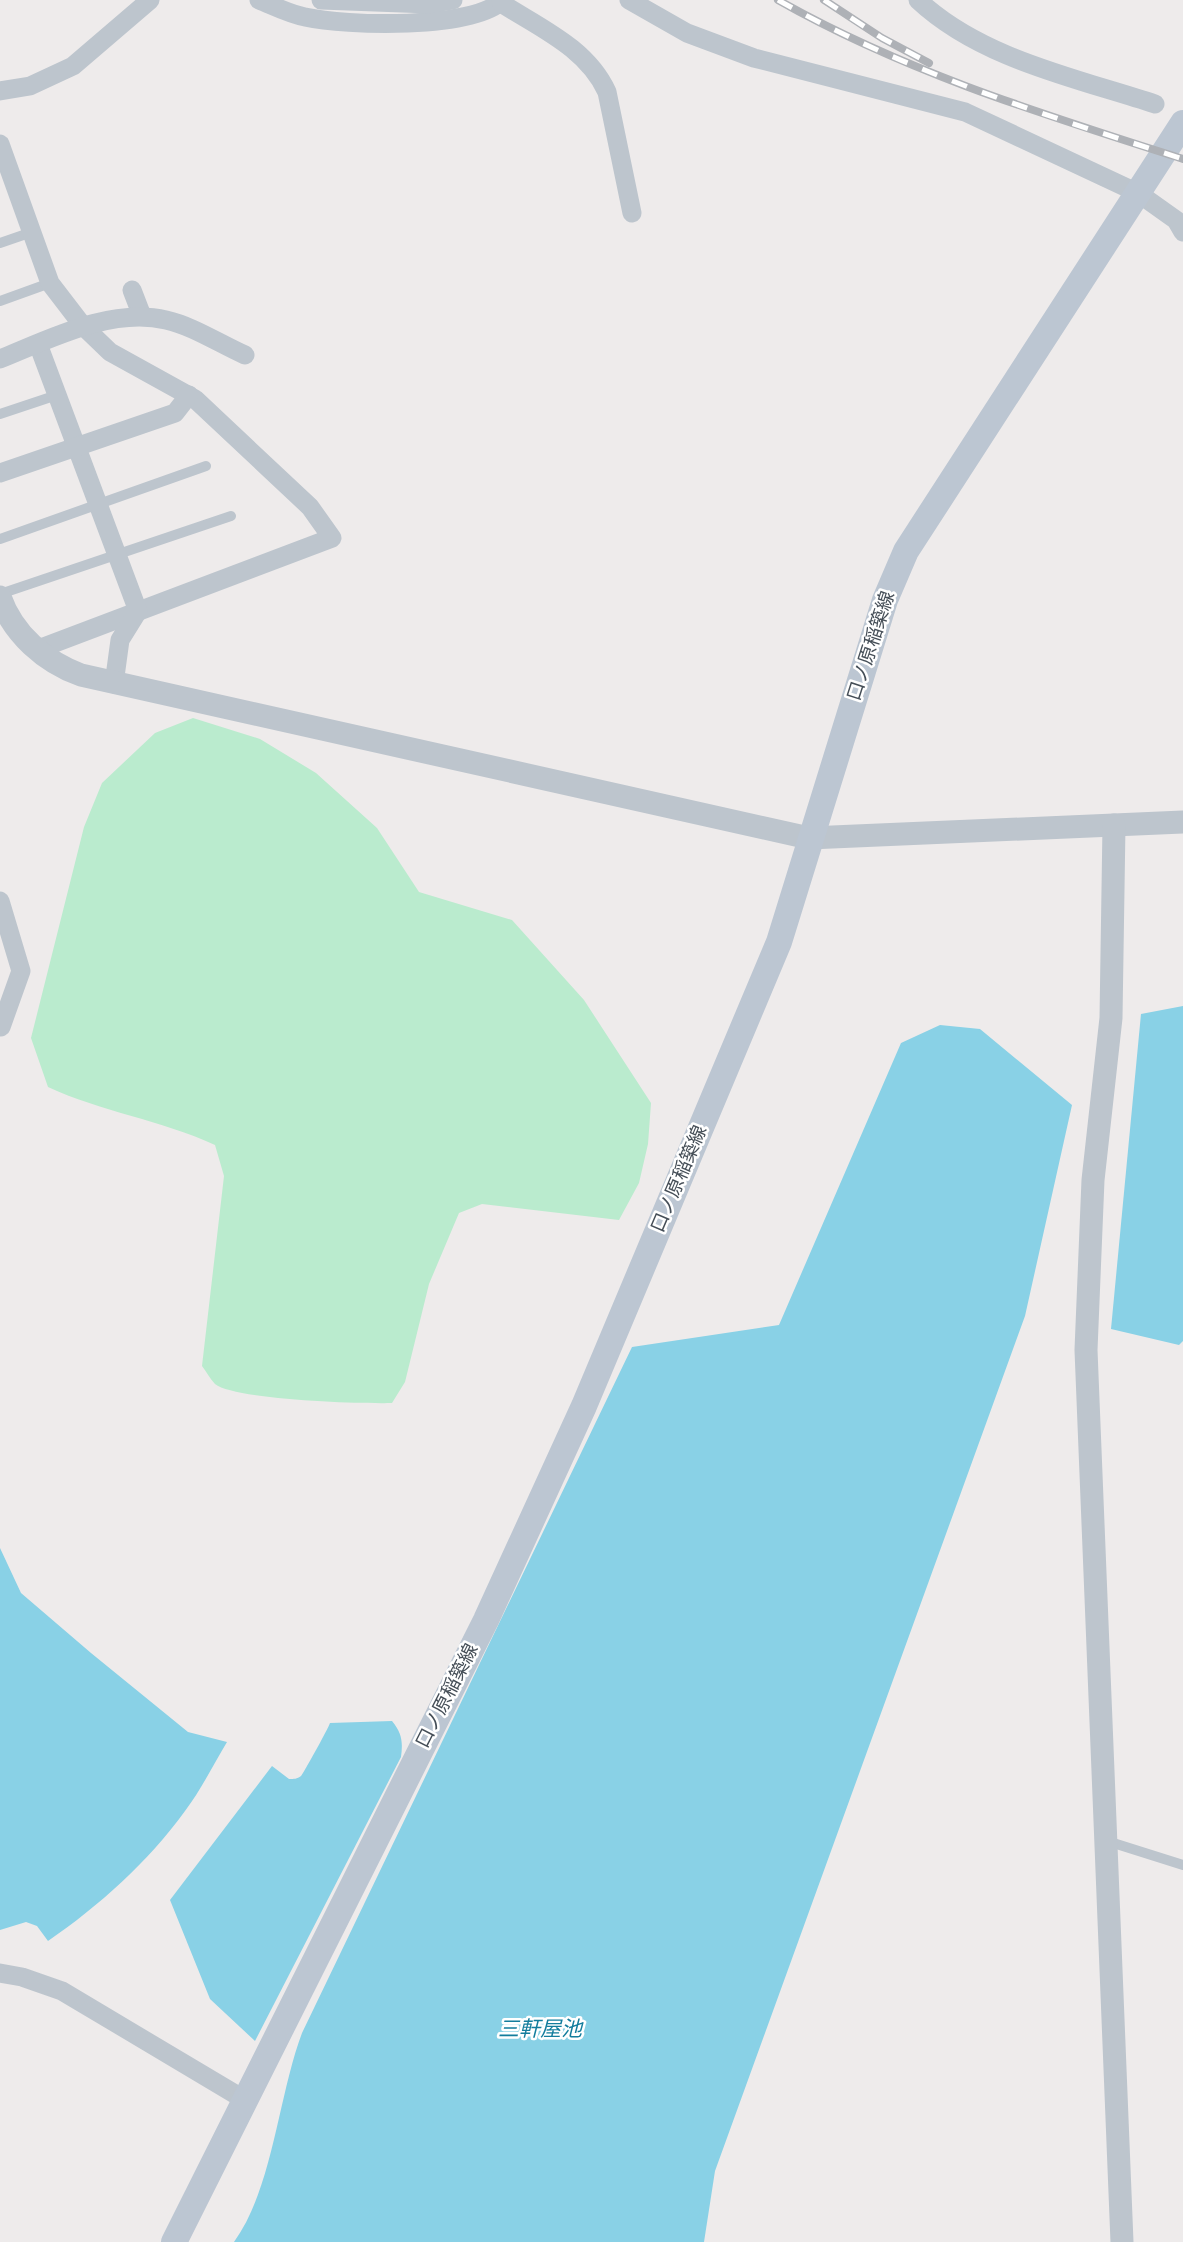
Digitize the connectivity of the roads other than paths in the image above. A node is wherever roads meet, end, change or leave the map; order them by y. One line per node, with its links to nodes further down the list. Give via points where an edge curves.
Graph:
1 (150, 0): 8 (street, via 73,66 30,86)
2 (259, 0): 7 (street, via 302,16 346,22 455,20)
3 (321, 0): 4 (street, via 429,5)
4 (453, 0)
5 (629, 0): 13 (street, via 687,33 754,58 965,113)
6 (918, 0): 9 (street, via 977,41)
7 (502, 1): 14 (street, via 576,51 601,79)
8 (0, 91)
9 (1155, 104)
10 (1183, 123): 13 (main road, 口ノ原稲築線)
11 (0, 144): 12 (street)
12 (7, 186): 15 (street)
13 (1138, 193): 16 (street, via 1176,220); 42 (main road, 口ノ原稲築線, via 906,551 885,600)
14 (632, 213)
15 (32, 232): 17 (lane); 18 (street)
16 (1183, 232)
17 (0, 243)
18 (50, 283): 20 (lane); 22 (street)
19 (132, 290): 21 (street)
20 (0, 301)
21 (142, 316): 22 (street); 24 (street, via 169,320)
22 (83, 327): 23 (street); 27 (street, via 110,352)
23 (38, 344): 25 (street); 26 (street)
24 (245, 355)
25 (0, 359)
26 (57, 395): 28 (lane); 29 (street)
27 (189, 395): 29 (street, via 175,413); 37 (street, via 310,507 332,538)
28 (0, 414)
29 (76, 447): 31 (street); 32 (street)
30 (206, 466): 32 (lane)
31 (0, 473)
32 (97, 502): 34 (lane); 35 (street)
33 (231, 516): 35 (lane)
34 (0, 539)
35 (117, 553): 36 (lane); 37 (street)
36 (0, 596): 38 (street, via 4,610)
37 (138, 611): 38 (street); 39 (street, via 120,640)
38 (36, 650): 39 (street, via 60,668)
39 (114, 684): 42 (street)
40 (1183, 822): 41 (street)
41 (1114, 825): 42 (street); 45 (street, via 1111,1018 1093,1180 1086,1350)
42 (809, 838): 48 (main road, 口ノ原稲築線, via 779,942 584,1406 486,1620)
43 (0, 901): 44 (street, via 21,971)
44 (1, 1027)
45 (1106, 1840): 46 (lane); 50 (street)
46 (1183, 1865)
47 (0, 1973): 48 (street, via 62,1991)
48 (245, 2100): 49 (main road, 口ノ原稲築線)
49 (174, 2242)
50 (1122, 2242)

